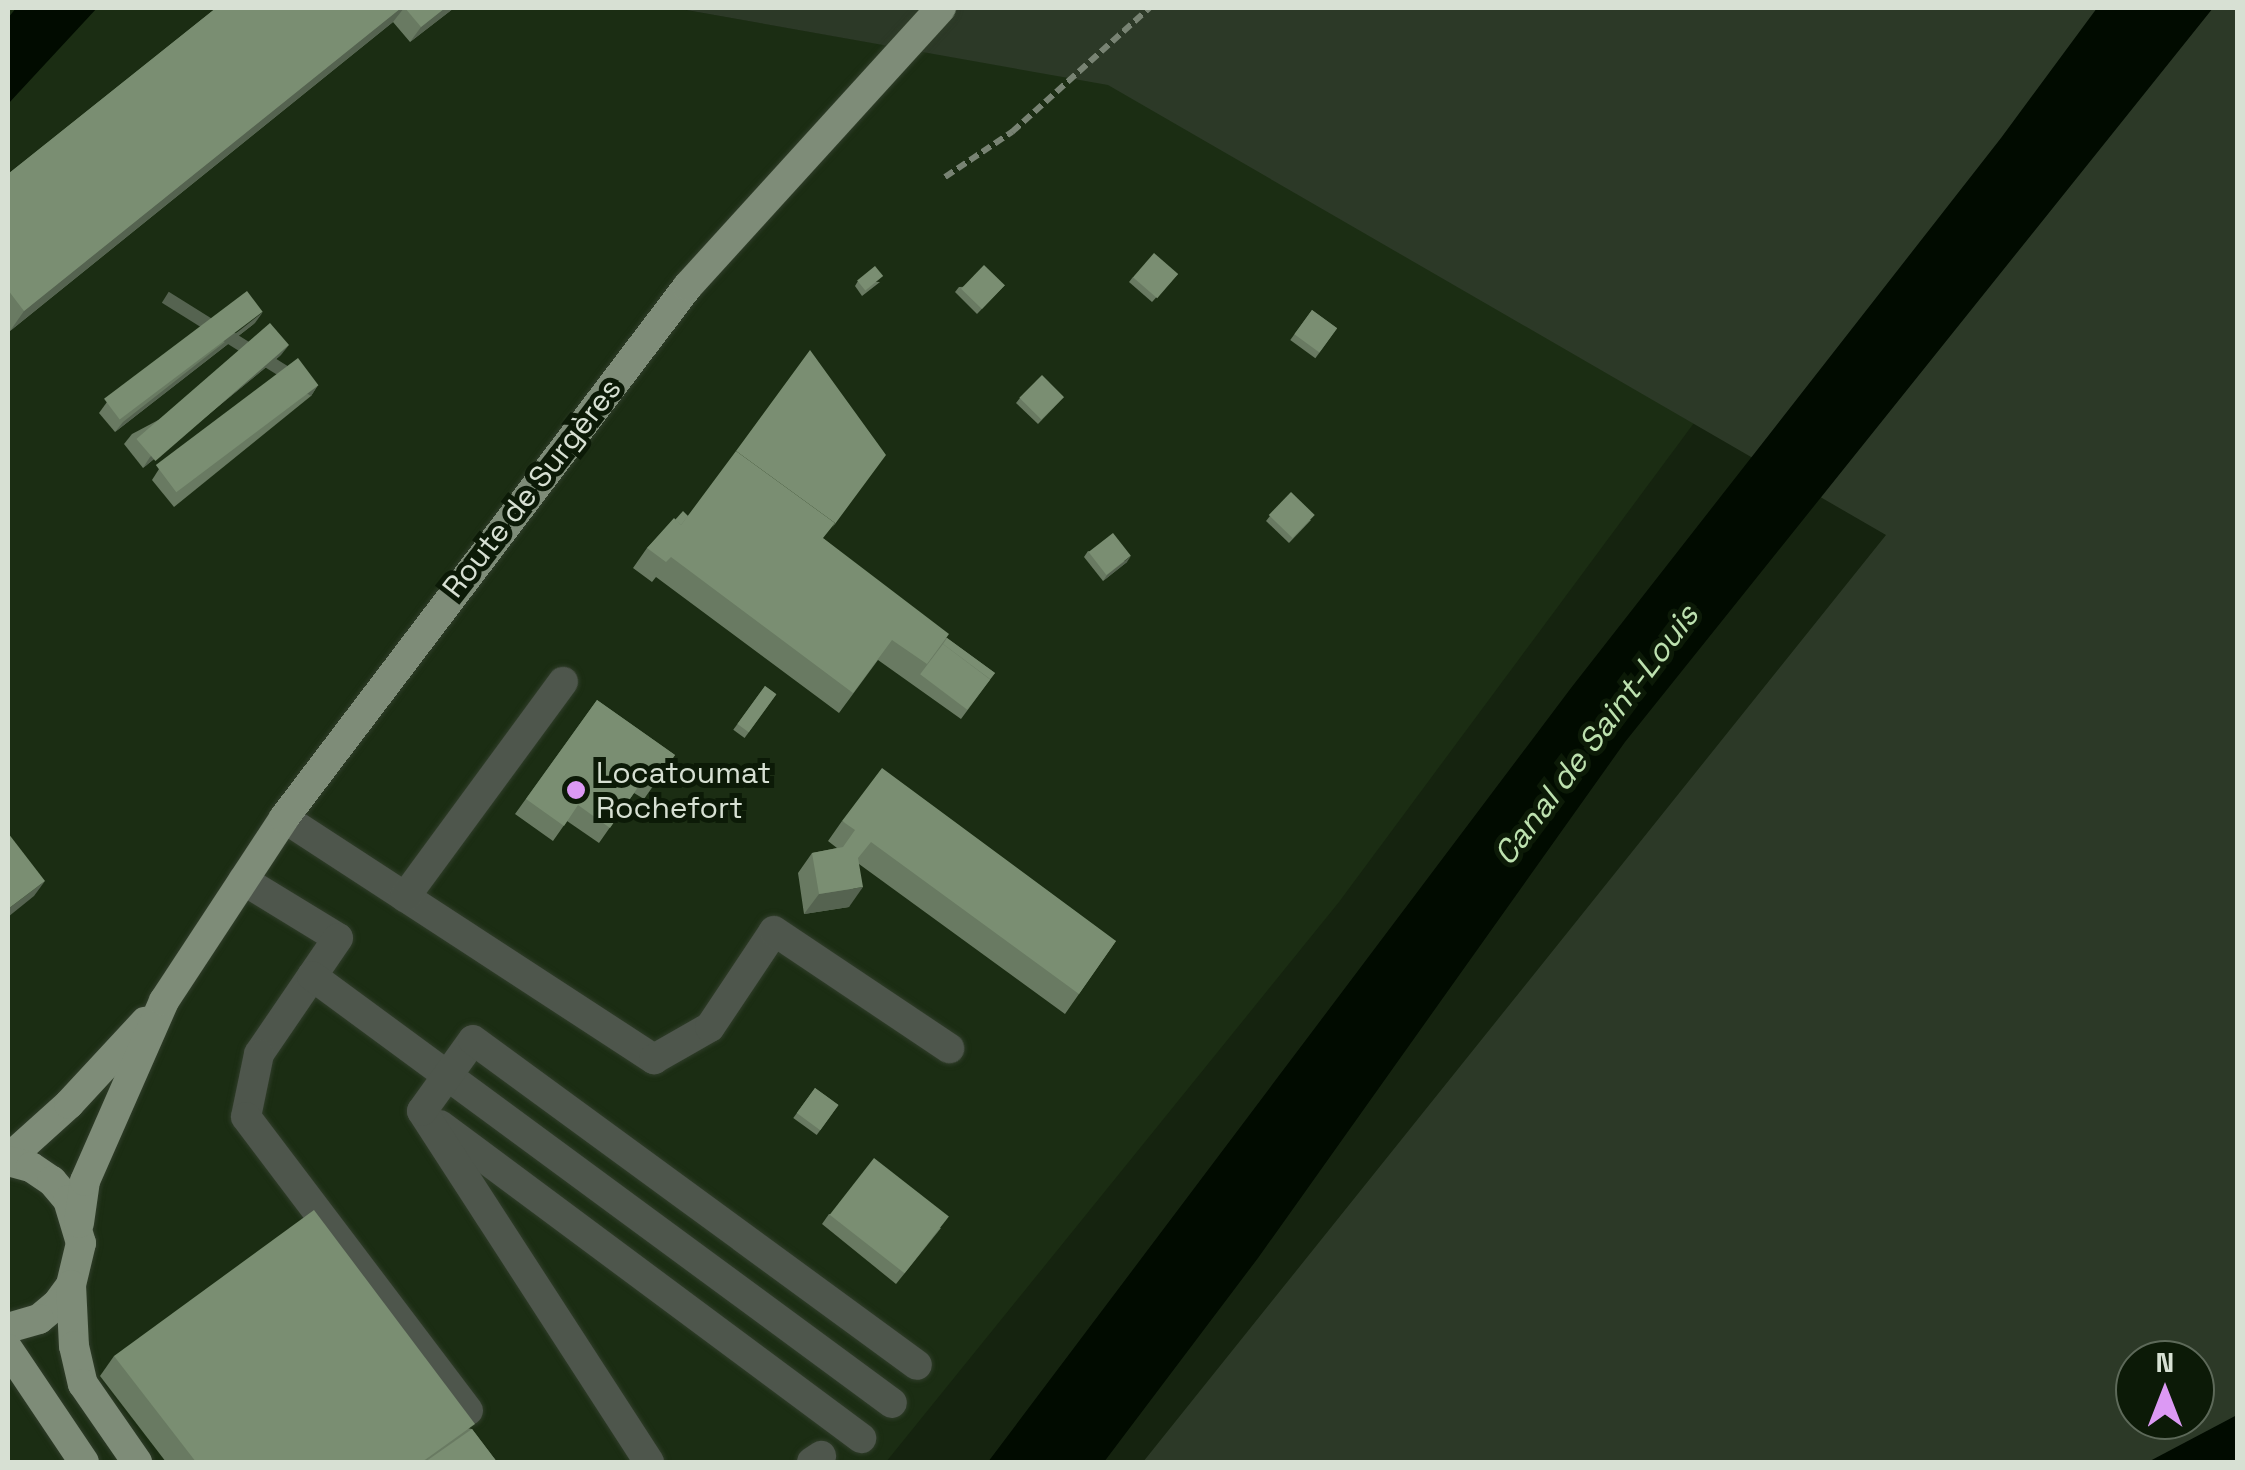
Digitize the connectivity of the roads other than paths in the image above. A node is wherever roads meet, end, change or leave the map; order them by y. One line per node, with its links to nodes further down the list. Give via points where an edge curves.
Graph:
1 (941, 8): 3 (main road, Route de Surgères, via 688,286)
2 (563, 682): 5 (lane)
3 (284, 818): 4 (main road, Route de Surgères); 5 (lane)
4 (243, 880): 6 (lane, via 338,938); 7 (main road, Route de Surgères)
5 (405, 897): 8 (lane, via 654,1059 710,1027 774,931)
6 (312, 976): 9 (lane); 18 (lane, via 259,1054 246,1117)
7 (164, 1001): 11 (main road); 12 (main road, via 84,1182)
8 (949, 1048)
9 (448, 1074): 10 (lane); 16 (lane, via 473,1040); 17 (lane)
10 (422, 1111): 19 (lane); 22 (lane)
11 (8, 1160): 12 (main road, via 52,1181)
12 (78, 1222): 13 (main road, via 80,1254)
13 (71, 1285): 14 (main road, via 39,1318); 21 (main road, via 83,1384)
14 (8, 1328)
15 (8, 1349): 20 (main road)
16 (917, 1365)
17 (892, 1404)
18 (468, 1410)
19 (861, 1438)
20 (84, 1462)
21 (137, 1462)
22 (650, 1462)

